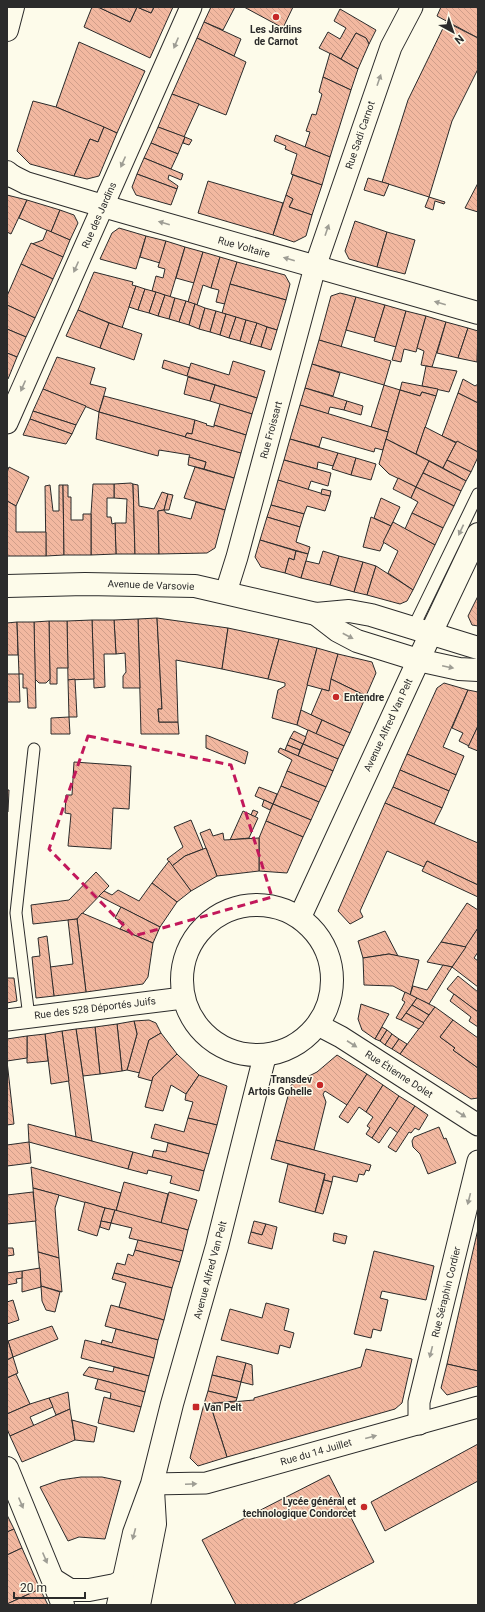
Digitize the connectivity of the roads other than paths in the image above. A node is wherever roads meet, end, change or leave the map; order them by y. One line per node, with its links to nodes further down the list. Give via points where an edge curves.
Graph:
1 (13, 7): 4 (main road)
2 (191, 7): 6 (street, Rue des Jardins, one-way to 6)
3 (412, 7): 7 (street, Rue Sadi Carnot, one-way to 3, via 391,47)
4 (7, 30)
5 (10, 174): 6 (main road, Rue Voltaire, via 26,183)
6 (103, 206): 7 (main road, Rue Voltaire, one-way to 6); 9 (street, Rue des Jardins, one-way to 9)
7 (315, 267): 8 (main road, Rue Voltaire, one-way to 7); 13 (street, Rue Froissart)
8 (478, 313)
9 (7, 423)
10 (478, 494): 15 (lane, one-way to 15)
11 (478, 534): 15 (main road, Avenue Alfred Van Pelt)
12 (7, 586): 13 (main road, Avenue de Varsovie, via 174,584)
13 (226, 592): 14 (main road, Avenue de Varsovie)
14 (316, 614): 15 (main road, Avenue de Varsovie, via 348,611); 17 (main road, Avenue de Varsovie, one-way to 17, via 338,631 357,640)
15 (422, 630): 16 (main road, Avenue de Varsovie); 17 (main road, Avenue Alfred Van Pelt)
16 (478, 648)
17 (418, 660): 18 (main road, Avenue de Varsovie, one-way to 18, via 459,669); 20 (main road, Avenue Alfred Van Pelt)
18 (478, 670)
19 (34, 749): 22 (lane, via 16,913)
20 (300, 917): 21 (main road, via 276,906 250,904 225,911 204,925 188,946 181,971); 24 (main road, via 315,931 326,948 332,967 332,988 327,1007)
21 (183, 998): 22 (street, Rue des 528 Déportés Juifs); 25 (main road, via 189,1014 213,1042 246,1055)
22 (29, 1017): 23 (street, Rue des 528 Déportés Juifs)
23 (7, 1020)
24 (318, 1025): 25 (main road, via 303,1040 285,1050); 26 (street, Rue Étienne Dolet, one-way to 26, via 341,1037)
25 (265, 1055): 31 (main road, Avenue Alfred Van Pelt, via 217,1246)
26 (478, 1125)
27 (478, 1161): 29 (street, Rue Séraphin Cordier, one-way to 29, via 419,1402)
28 (478, 1406): 29 (street, Rue du 14 Juillet)
29 (419, 1424): 31 (street, Rue du 14 Juillet, one-way to 29, via 206,1483)
30 (7, 1468): 33 (main road, one-way to 33)
31 (152, 1484): 32 (main road, Avenue Alfred Van Pelt, via 155,1524); 34 (main road, Avenue Alfred Van Pelt, one-way to 34, via 134,1533)
32 (146, 1567): 34 (main road); 37 (main road, Avenue Alfred Van Pelt)
33 (54, 1580): 34 (main road, via 70,1590 105,1588); 35 (main road)
34 (124, 1582): 36 (main road, Avenue Alfred Van Pelt)
35 (63, 1605)
36 (118, 1605)
37 (139, 1605)

